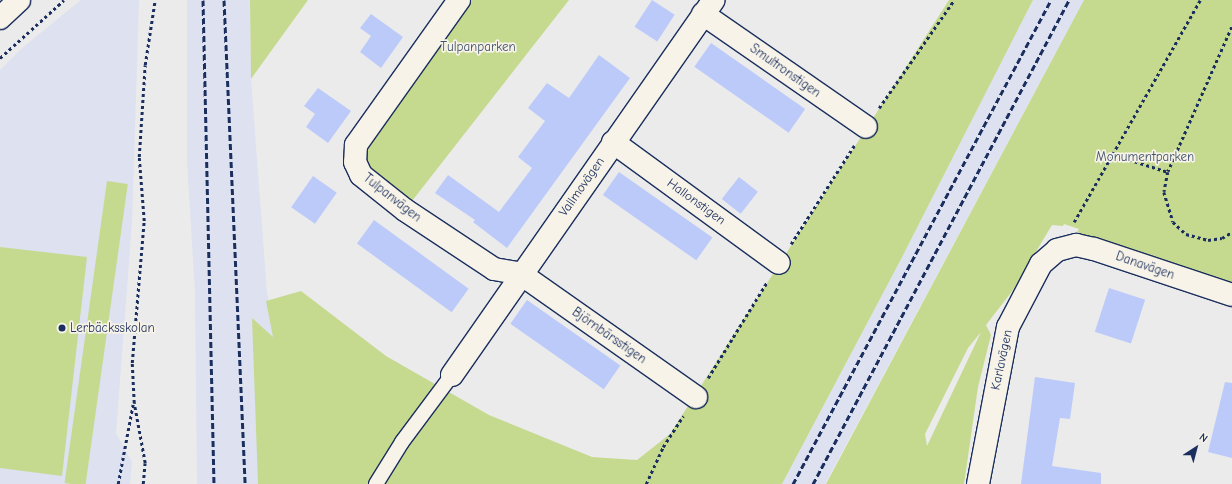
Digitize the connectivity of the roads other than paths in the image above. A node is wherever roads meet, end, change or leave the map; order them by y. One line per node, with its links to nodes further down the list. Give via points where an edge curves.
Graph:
1 (19, 0): 4 (street)
2 (459, 0): 9 (street, Tulpanvägen, via 356,145 355,162 361,175 405,210 494,269)
3 (709, 7): 5 (street, Smultronstigen); 6 (street, Vallmovägen)
4 (0, 18)
5 (866, 127)
6 (613, 142): 8 (street, Hallonstigen); 9 (street, Vallmovägen)
7 (1057, 250): 10 (street, Danavägen, via 1076,246 1094,249); 14 (street, Karlavägen, via 1041,264 1008,327)
8 (779, 263)
9 (522, 274): 11 (street, Vallmovägen); 12 (street, Björnbärsstigen)
10 (1232, 295)
11 (452, 375): 13 (lane, via 402,442)
12 (696, 397)
13 (376, 484)
14 (978, 484)

